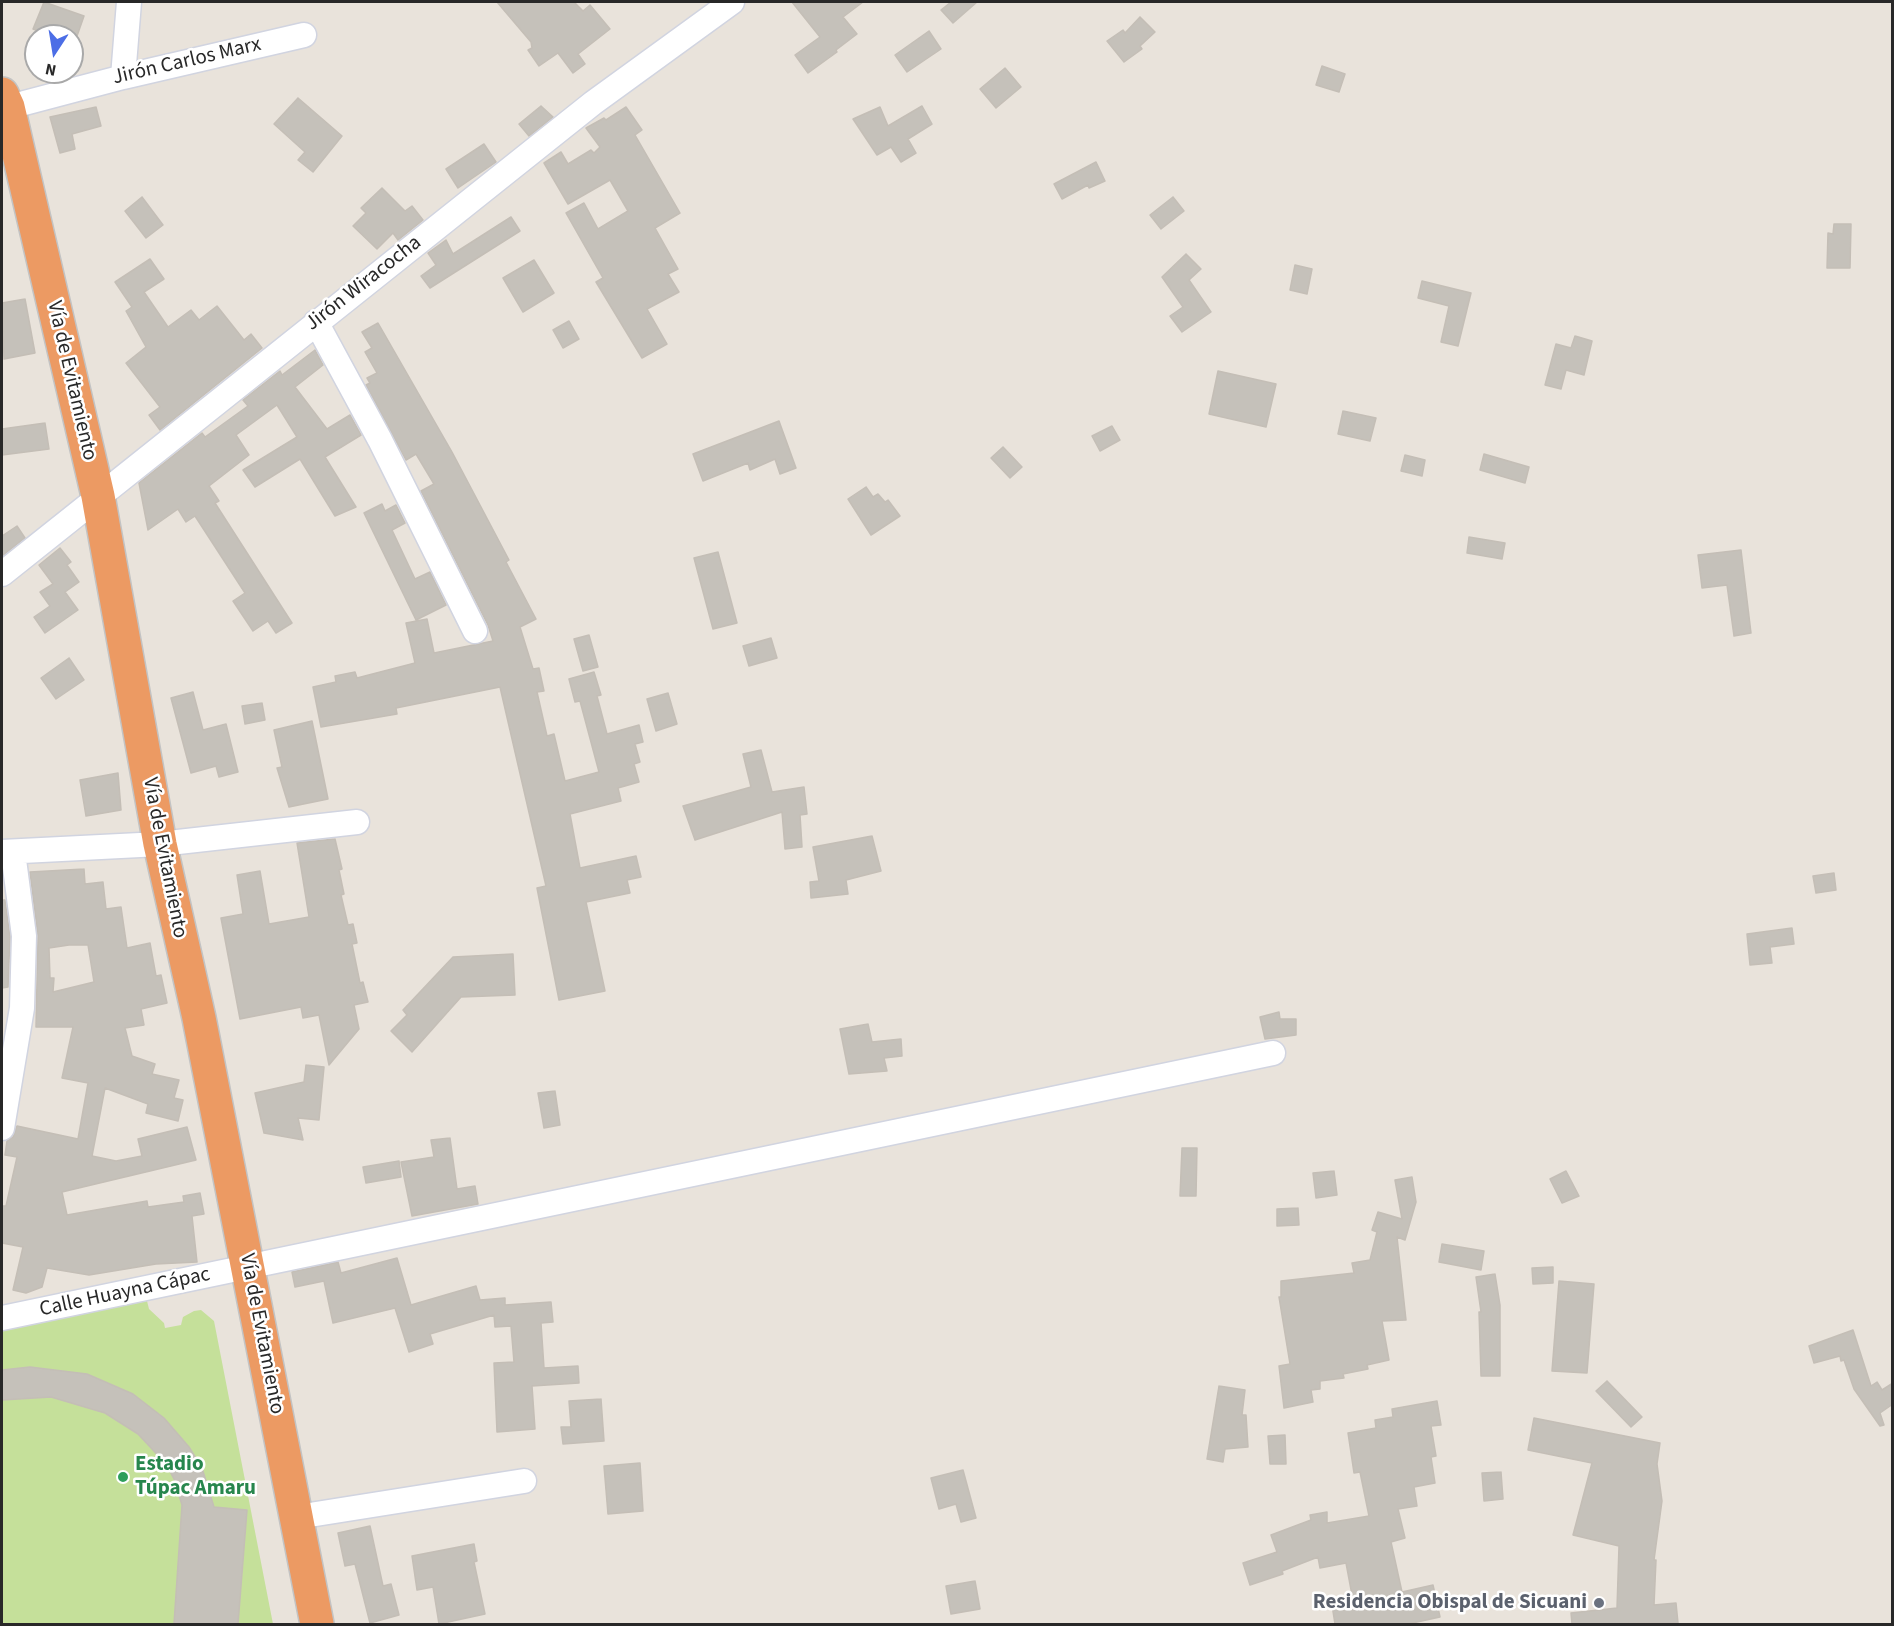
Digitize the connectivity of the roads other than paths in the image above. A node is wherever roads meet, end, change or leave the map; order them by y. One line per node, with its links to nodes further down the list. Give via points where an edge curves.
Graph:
1 (129, 2): 4 (street)
2 (732, 2): 6 (street, Jirón Wiracocha, via 593,103)
3 (304, 35): 4 (street, Jirón Carlos Marx)
4 (123, 77): 5 (street, Jirón Carlos Marx)
5 (4, 103): 7 (highway, Vía de Evitamiento)
6 (316, 322): 7 (street, Jirón Wiracocha); 9 (street)
7 (98, 496): 8 (street, Jirón Wiracocha); 11 (highway, Vía de Evitamiento)
8 (2, 574)
9 (475, 631)
10 (357, 822): 11 (street)
11 (160, 844): 12 (street); 15 (highway, Vía de Evitamiento, via 200,1018)
12 (7, 852): 14 (street, via 24,936 22,1008)
13 (1273, 1053): 15 (street, Calle Huayna Cápac)
14 (2, 1115)
15 (249, 1268): 16 (street, Calle Huayna Cápac); 18 (highway, Vía de Evitamiento)
16 (2, 1318)
17 (524, 1481): 18 (street)
18 (297, 1516): 19 (highway, Vía de Evitamiento)
19 (317, 1624)

